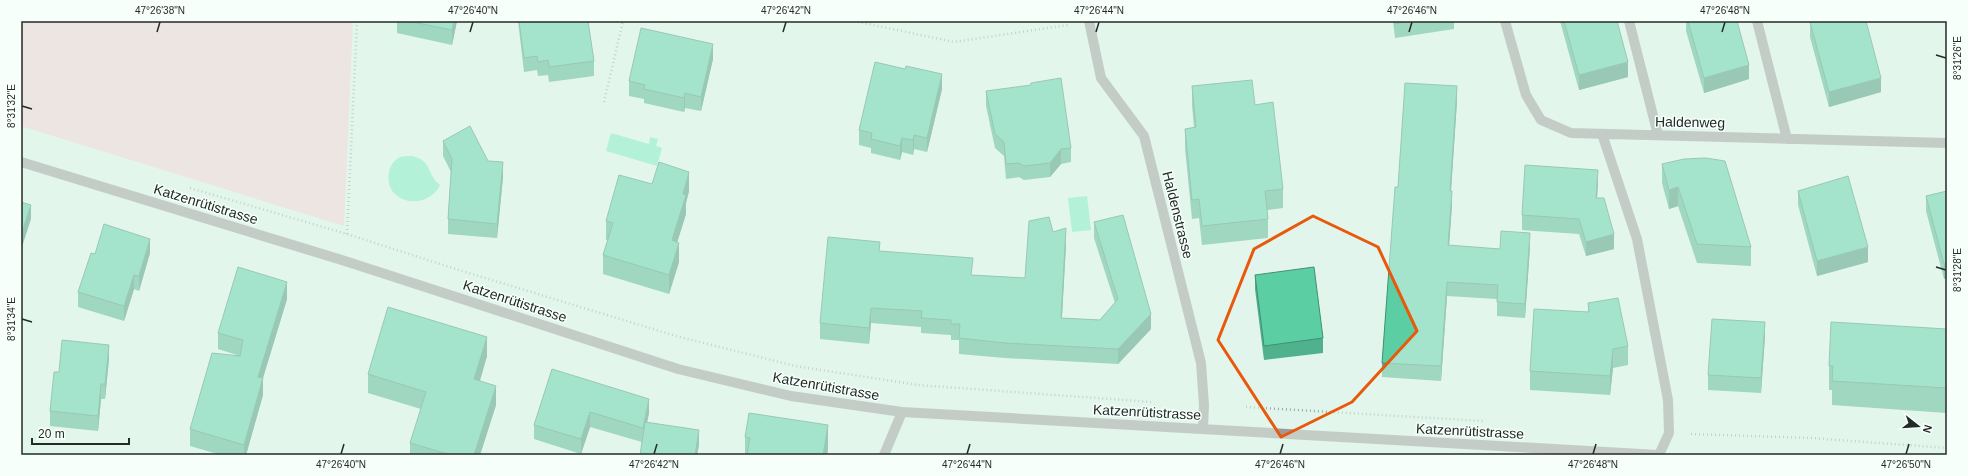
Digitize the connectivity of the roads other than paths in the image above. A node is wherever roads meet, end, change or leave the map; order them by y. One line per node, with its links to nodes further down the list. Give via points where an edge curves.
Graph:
1 (1089, 21): 11 (street, Haldenstrasse, via 1101,78 1144,136 1201,364)
2 (1506, 21): 5 (street, Haldenweg, via 1526,95 1541,120 1571,133)
3 (1629, 21): 6 (street)
4 (1757, 21): 7 (street)
5 (1602, 134): 6 (street, Haldenweg); 13 (street, via 1637,240 1668,400 1669,433)
6 (1658, 136): 7 (street, Haldenweg)
7 (1787, 139): 8 (street, Haldenweg)
8 (1947, 143)
9 (21, 162): 10 (street, Katzenrütistrasse, via 345,261 678,369 790,396)
10 (902, 412): 11 (street, Katzenrütistrasse); 12 (street)
11 (1203, 429): 13 (street, Katzenrütistrasse)
12 (884, 455)
13 (1659, 455)

